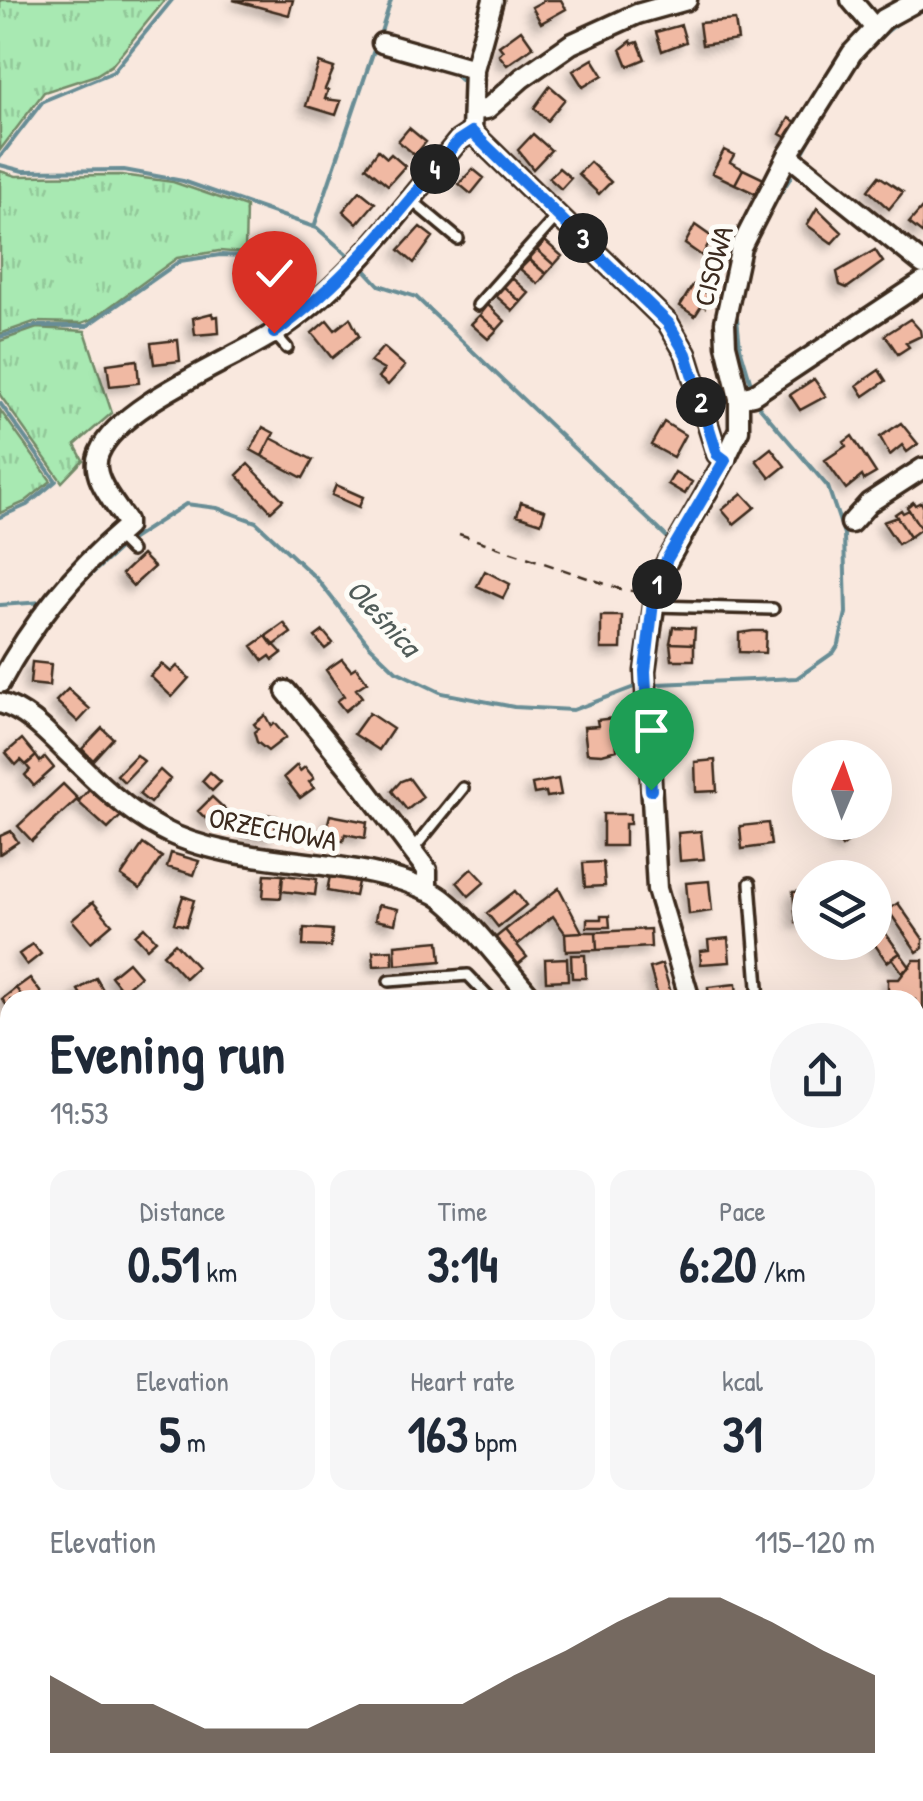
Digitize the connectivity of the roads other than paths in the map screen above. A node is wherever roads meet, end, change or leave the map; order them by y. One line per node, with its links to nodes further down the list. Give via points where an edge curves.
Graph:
1 (493, 0): 7 (street)
2 (687, 0): 8 (street, via 571,44 487,109)
3 (851, 0): 5 (street)
4 (919, 0): 5 (street, CISOWA)
5 (874, 27): 10 (street, CISOWA)
6 (382, 44): 7 (street)
7 (474, 69): 8 (street)
8 (472, 110): 9 (street)
9 (472, 132): 11 (street); 12 (street)
10 (788, 155): 14 (street); 17 (street, CISOWA, via 741,246 727,306 726,345)
11 (410, 199): 13 (lane); 21 (street, via 280,341 136,411 105,442 96,467 126,521)
12 (559, 214): 16 (lane); 18 (street, via 674,331 717,454)
13 (458, 239)
14 (923, 264)
15 (923, 282): 17 (street)
16 (478, 305)
17 (739, 398): 18 (street, CISOWA, via 740,430)
18 (725, 460): 23 (street, CISOWA, via 667,559)
19 (923, 469): 20 (street, via 869,503)
20 (851, 524)
21 (116, 536): 22 (lane); 25 (street, via 67,581)
22 (131, 552)
23 (654, 600): 24 (lane); 35 (street, CISOWA, via 646,690 657,889)
24 (772, 610)
25 (0, 683)
26 (286, 691): 29 (street)
27 (0, 703): 31 (street, ORZECHOWA, via 33,719 118,800 170,834)
28 (463, 788): 29 (lane)
29 (412, 851): 31 (street, via 428,874)
30 (750, 883): 36 (lane)
31 (426, 891): 34 (street, ORZECHOWA, via 465,922)
32 (389, 981): 33 (lane, via 468,975)
33 (482, 990)
34 (517, 990)
35 (687, 990)
36 (757, 990)

